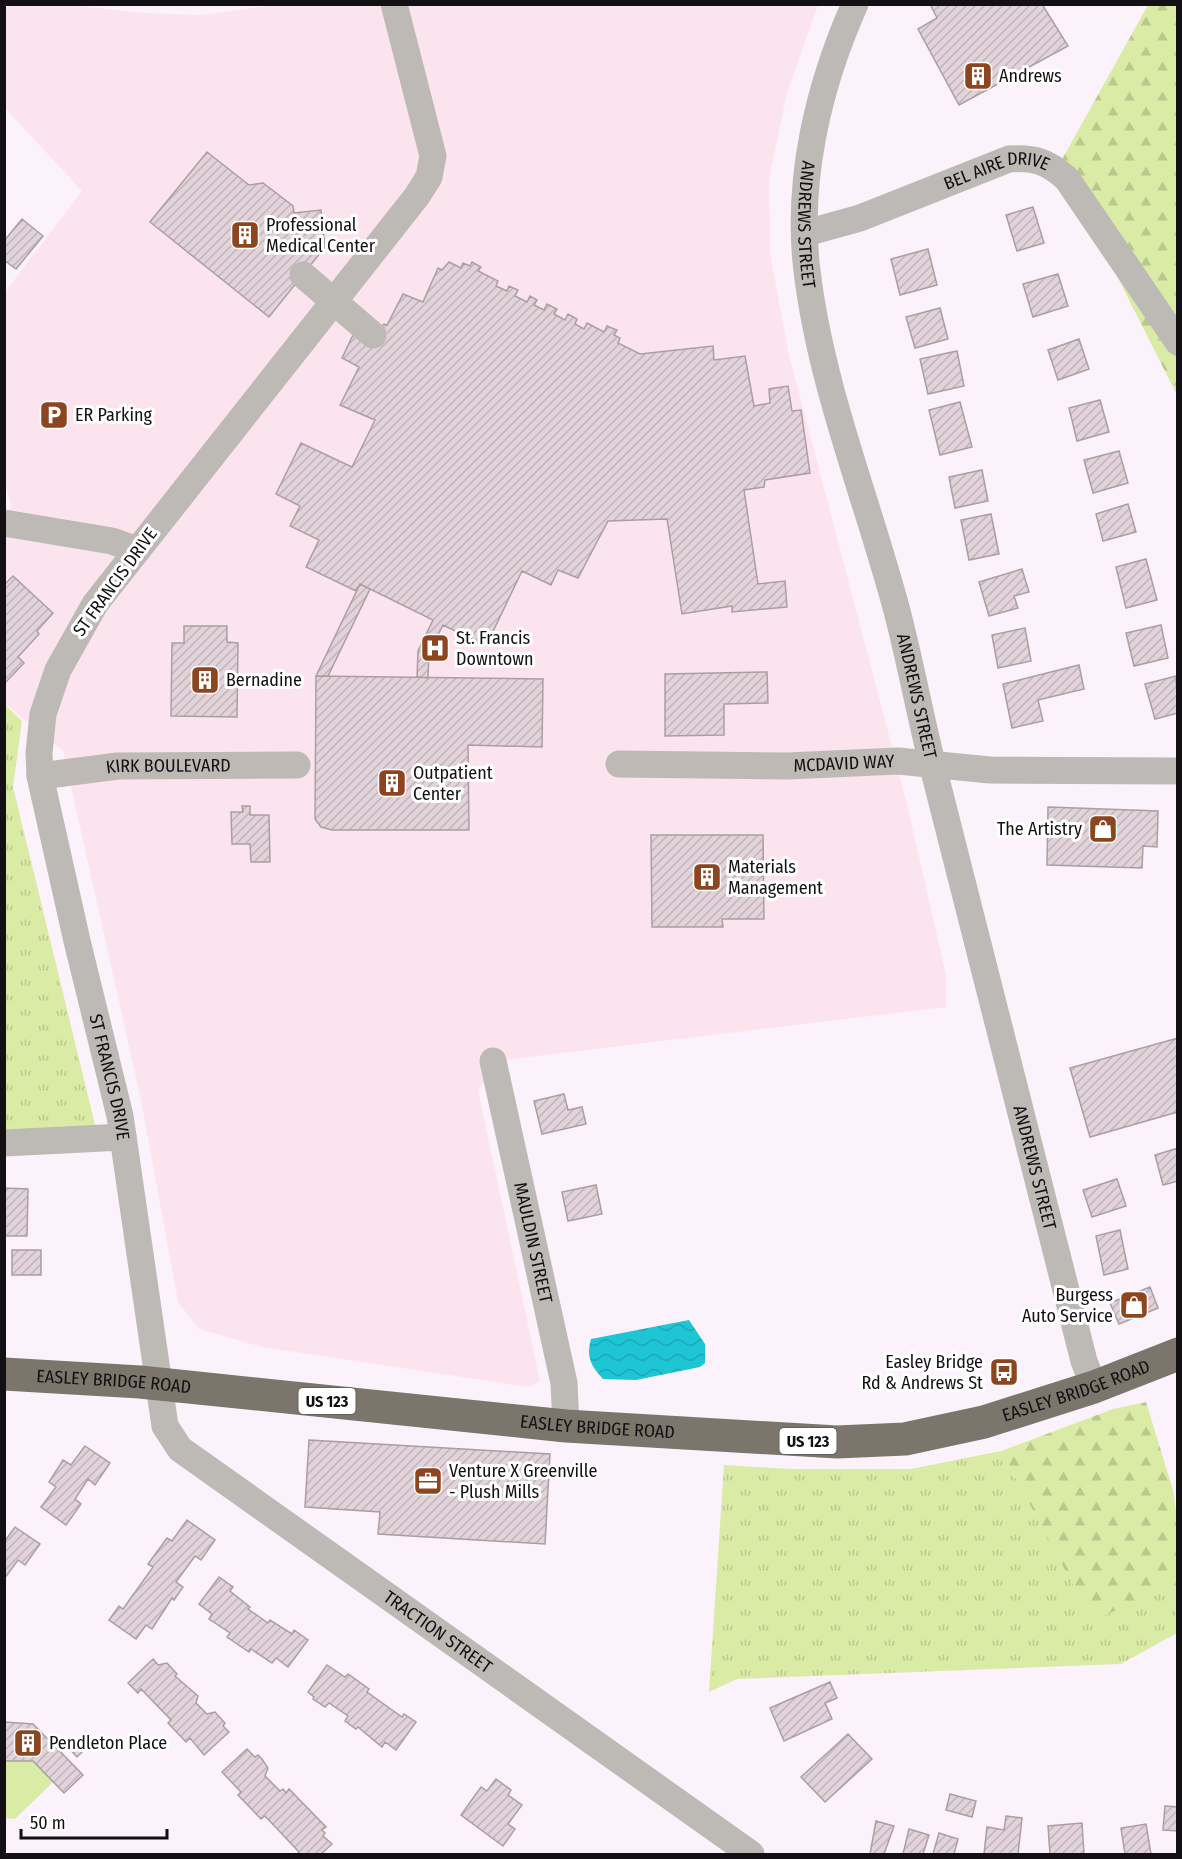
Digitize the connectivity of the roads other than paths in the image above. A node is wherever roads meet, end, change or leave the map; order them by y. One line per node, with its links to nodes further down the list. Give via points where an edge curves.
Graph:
1 (394, 4): 8 (street, ST FRANCIS DRIVE, via 433,156 429,177)
2 (855, 4): 3 (street, ANDREWS STREET, via 818,111 806,187)
3 (806, 233): 6 (street, BEL AIRE DRIVE, via 860,218 1009,159 1039,159 1067,179); 11 (street, ANDREWS STREET, via 807,272 818,333 840,423 897,611)
4 (303, 275): 5 (street)
5 (373, 335)
6 (1178, 342)
7 (4, 523): 8 (street, via 104,539)
8 (137, 549): 13 (street, ST FRANCIS DRIVE, via 84,620 58,670 41,729)
9 (618, 764): 11 (street, MCDAVID WAY, via 788,766 898,762)
10 (297, 765): 13 (street, KIRK BOULEVARD, via 118,765)
11 (933, 766): 12 (street, MCDAVID WAY); 20 (street, ANDREWS STREET, via 1084,1361)
12 (1178, 771)
13 (40, 776): 15 (street, ST FRANCIS DRIVE)
14 (493, 1061): 21 (street, MAULDIN STREET, via 564,1383)
15 (123, 1137): 16 (street); 19 (street, ST FRANCIS DRIVE)
16 (4, 1143)
17 (1178, 1354): 20 (highway, EASLEY BRIDGE ROAD / US 123)
18 (4, 1374): 19 (highway, EASLEY BRIDGE ROAD / US 123)
19 (160, 1385): 21 (highway, EASLEY BRIDGE ROAD / US 123); 22 (street, TRACTION STREET, via 165,1426 180,1449)
20 (1094, 1387): 21 (highway, EASLEY BRIDGE ROAD / US 123, via 984,1422 905,1439 837,1442)
21 (566, 1426)
22 (751, 1854)

